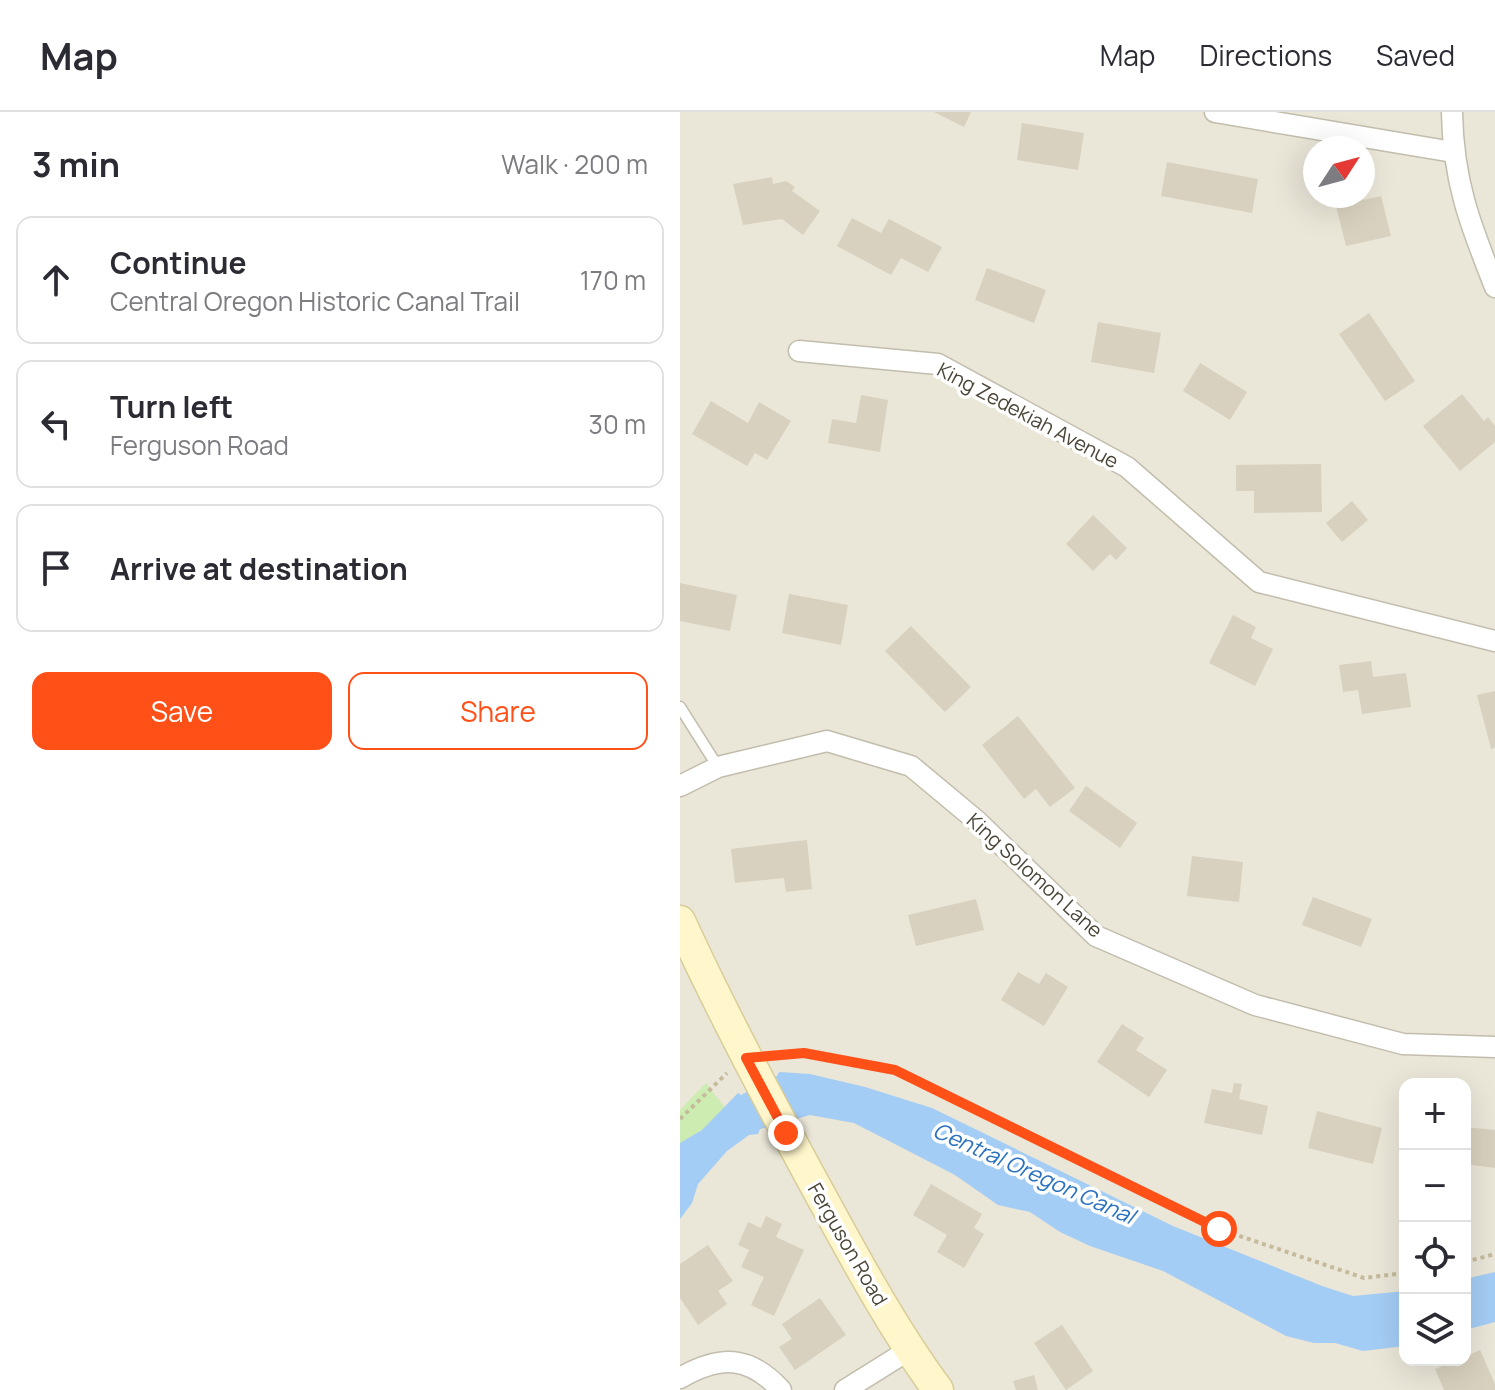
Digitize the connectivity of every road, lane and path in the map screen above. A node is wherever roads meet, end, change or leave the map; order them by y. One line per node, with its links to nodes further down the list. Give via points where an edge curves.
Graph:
1 (1215, 112): 3 (street)
2 (1452, 112): 3 (street)
3 (1453, 152): 4 (street, via 1466,213)
4 (1495, 287)
5 (799, 351): 6 (street, King Zedekiah Avenue, via 938,364 1127,467 1259,582)
6 (1495, 641)
7 (680, 707): 8 (lane)
8 (718, 767): 9 (street, King Solomon Lane); 11 (street, King Solomon Lane, via 827,741 911,766 977,821 1096,936 1255,1005 1403,1044)
9 (680, 786)
10 (680, 921): 12 (street, Ferguson Road)
11 (1495, 1047)
12 (752, 1068): 13 (path, via 719,1080); 16 (path, via 804,1053 895,1070 1219,1229 1364,1278); 17 (street, Ferguson Road)
13 (680, 1119)
14 (1495, 1254): 15 (path)
15 (1471, 1260)
16 (1399, 1274)
17 (909, 1350): 20 (street); 21 (street, Ferguson Road)
18 (680, 1378): 19 (street, via 722,1361 738,1361 755,1367)
19 (781, 1390)
20 (845, 1390)
21 (938, 1390)

